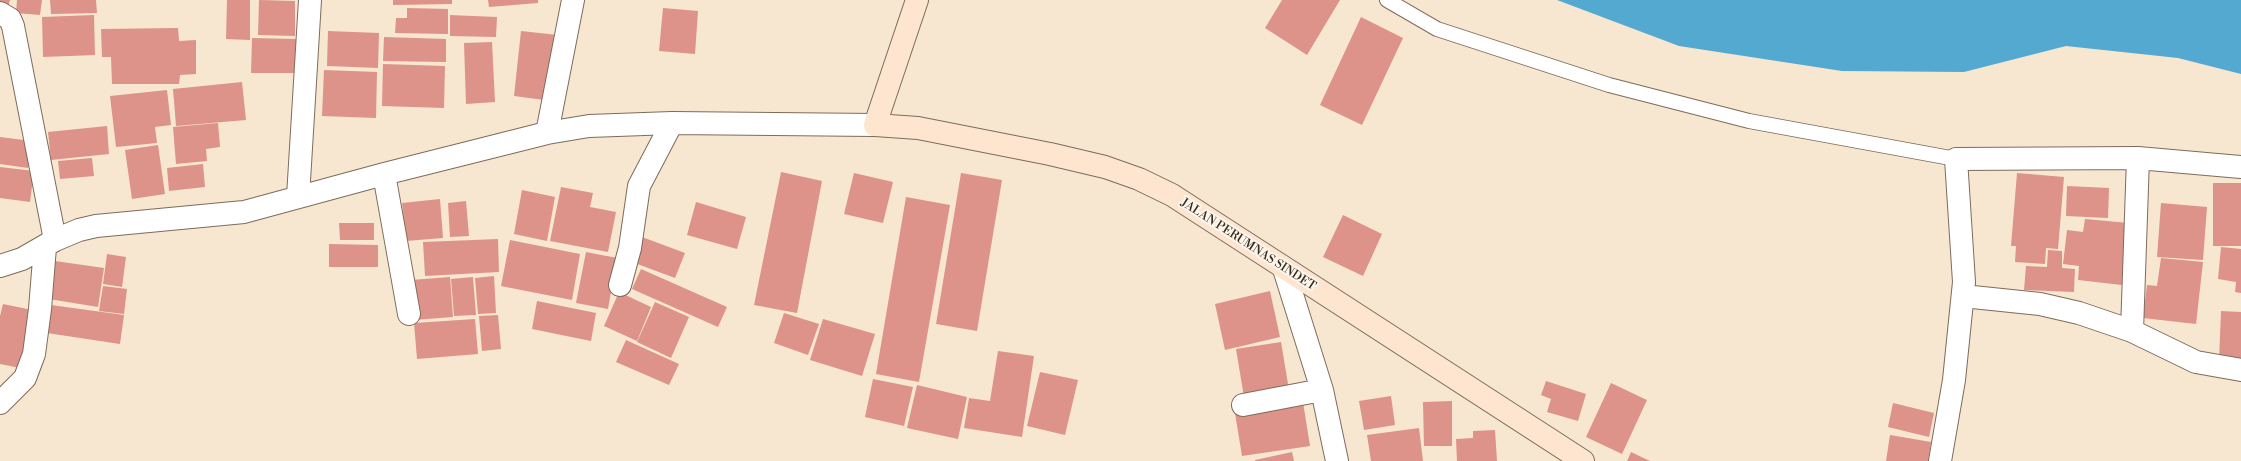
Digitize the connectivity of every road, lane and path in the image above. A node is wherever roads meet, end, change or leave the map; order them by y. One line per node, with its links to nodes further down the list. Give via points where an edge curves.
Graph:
1 (310, 0): 13 (street)
2 (573, 0): 8 (street)
3 (917, 0): 7 (street)
4 (1387, 0): 10 (lane, via 1437,29 1608,85 1748,121)
5 (0, 13): 14 (street, via 10,19 13,26)
6 (672, 123): 7 (street); 8 (street, via 589,126); 17 (street, via 639,186 630,248)
7 (875, 125): 16 (street, JALAN PERUMNAS SINDET, via 918,128 1105,167 1139,179 1172,195)
8 (547, 133): 12 (street)
9 (2138, 158): 10 (street); 11 (street); 20 (street)
10 (1956, 159): 18 (street, via 1965,264)
11 (2241, 167)
12 (384, 174): 13 (street); 19 (street)
13 (298, 197): 14 (street, via 244,212 96,226 79,230)
14 (50, 244): 15 (street, via 22,259); 23 (street, via 34,354 25,378)
15 (0, 266)
16 (1284, 269): 22 (street); 26 (street, JALAN PERUMNAS SINDET)
17 (620, 285)
18 (1963, 296): 20 (street, via 2040,304 2079,313); 27 (street, via 1954,380)
19 (409, 314)
20 (2132, 331): 21 (street, via 2196,362)
21 (2241, 370)
22 (1322, 390): 24 (street); 25 (street)
23 (0, 403)
24 (1243, 405)
25 (1337, 461)
26 (1583, 461)
27 (1940, 461)

